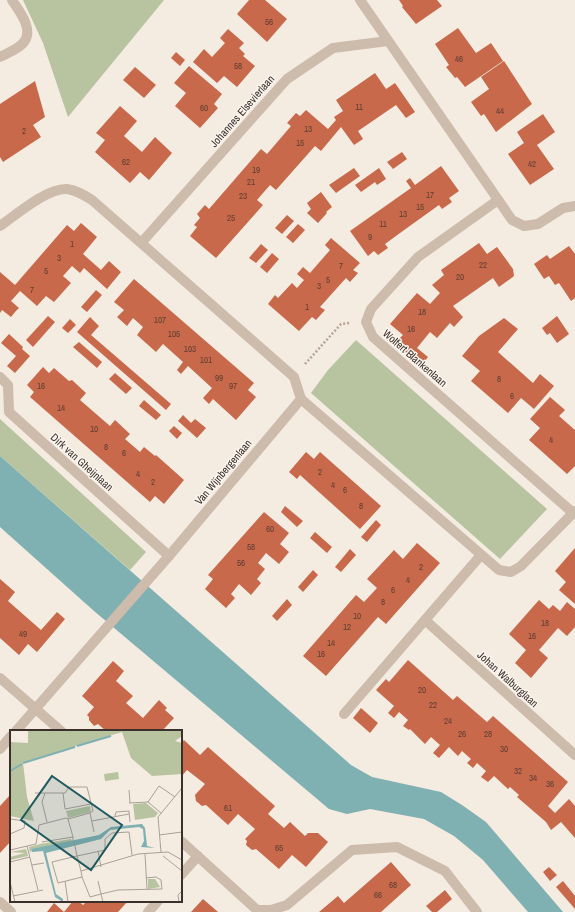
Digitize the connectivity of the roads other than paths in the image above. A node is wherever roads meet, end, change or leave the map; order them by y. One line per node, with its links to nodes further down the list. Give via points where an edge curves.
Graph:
1 (12, 0): 4 (street, via 25,22 27,35 23,43)
2 (360, 0): 3 (street)
3 (388, 41): 5 (street); 8 (street, Johannes Elsevierlaan, via 333,48 287,79)
4 (0, 57)
5 (498, 200): 6 (street, via 512,220 524,226 538,224 563,208); 11 (street, Wolfert Blankenlaan, via 418,257 371,309 366,322 373,337)
6 (575, 206)
7 (0, 226): 8 (street, via 52,190 67,189 79,192 92,200)
8 (142, 242): 10 (street, via 294,377)
9 (0, 377): 13 (street, Dirk van Gheijnlaan, via 8,385 9,412)
10 (301, 399): 12 (street); 13 (street, Van Wijnbergenlaan)
11 (574, 512): 12 (street, via 522,566 511,572 499,570)
12 (481, 555): 14 (street)
13 (169, 556): 16 (street, Van Wijnbergenlaan)
14 (425, 620): 17 (street); 22 (street, Johan Walburglaan)
15 (0, 678): 16 (street)
16 (36, 708): 18 (street, Van Wijnbergenlaan); 19 (street)
17 (344, 714)
18 (17, 730)
19 (60, 730)
20 (10, 737): 21 (street)
21 (0, 749)
22 (575, 755)
23 (182, 842): 24 (street)
24 (198, 856): 25 (street); 30 (street, via 257,910 271,910 287,905 352,850 397,847 445,871)
25 (182, 874)
26 (0, 902): 28 (street)
27 (157, 902): 29 (street)
28 (11, 912)
29 (148, 912)
30 (478, 912)

